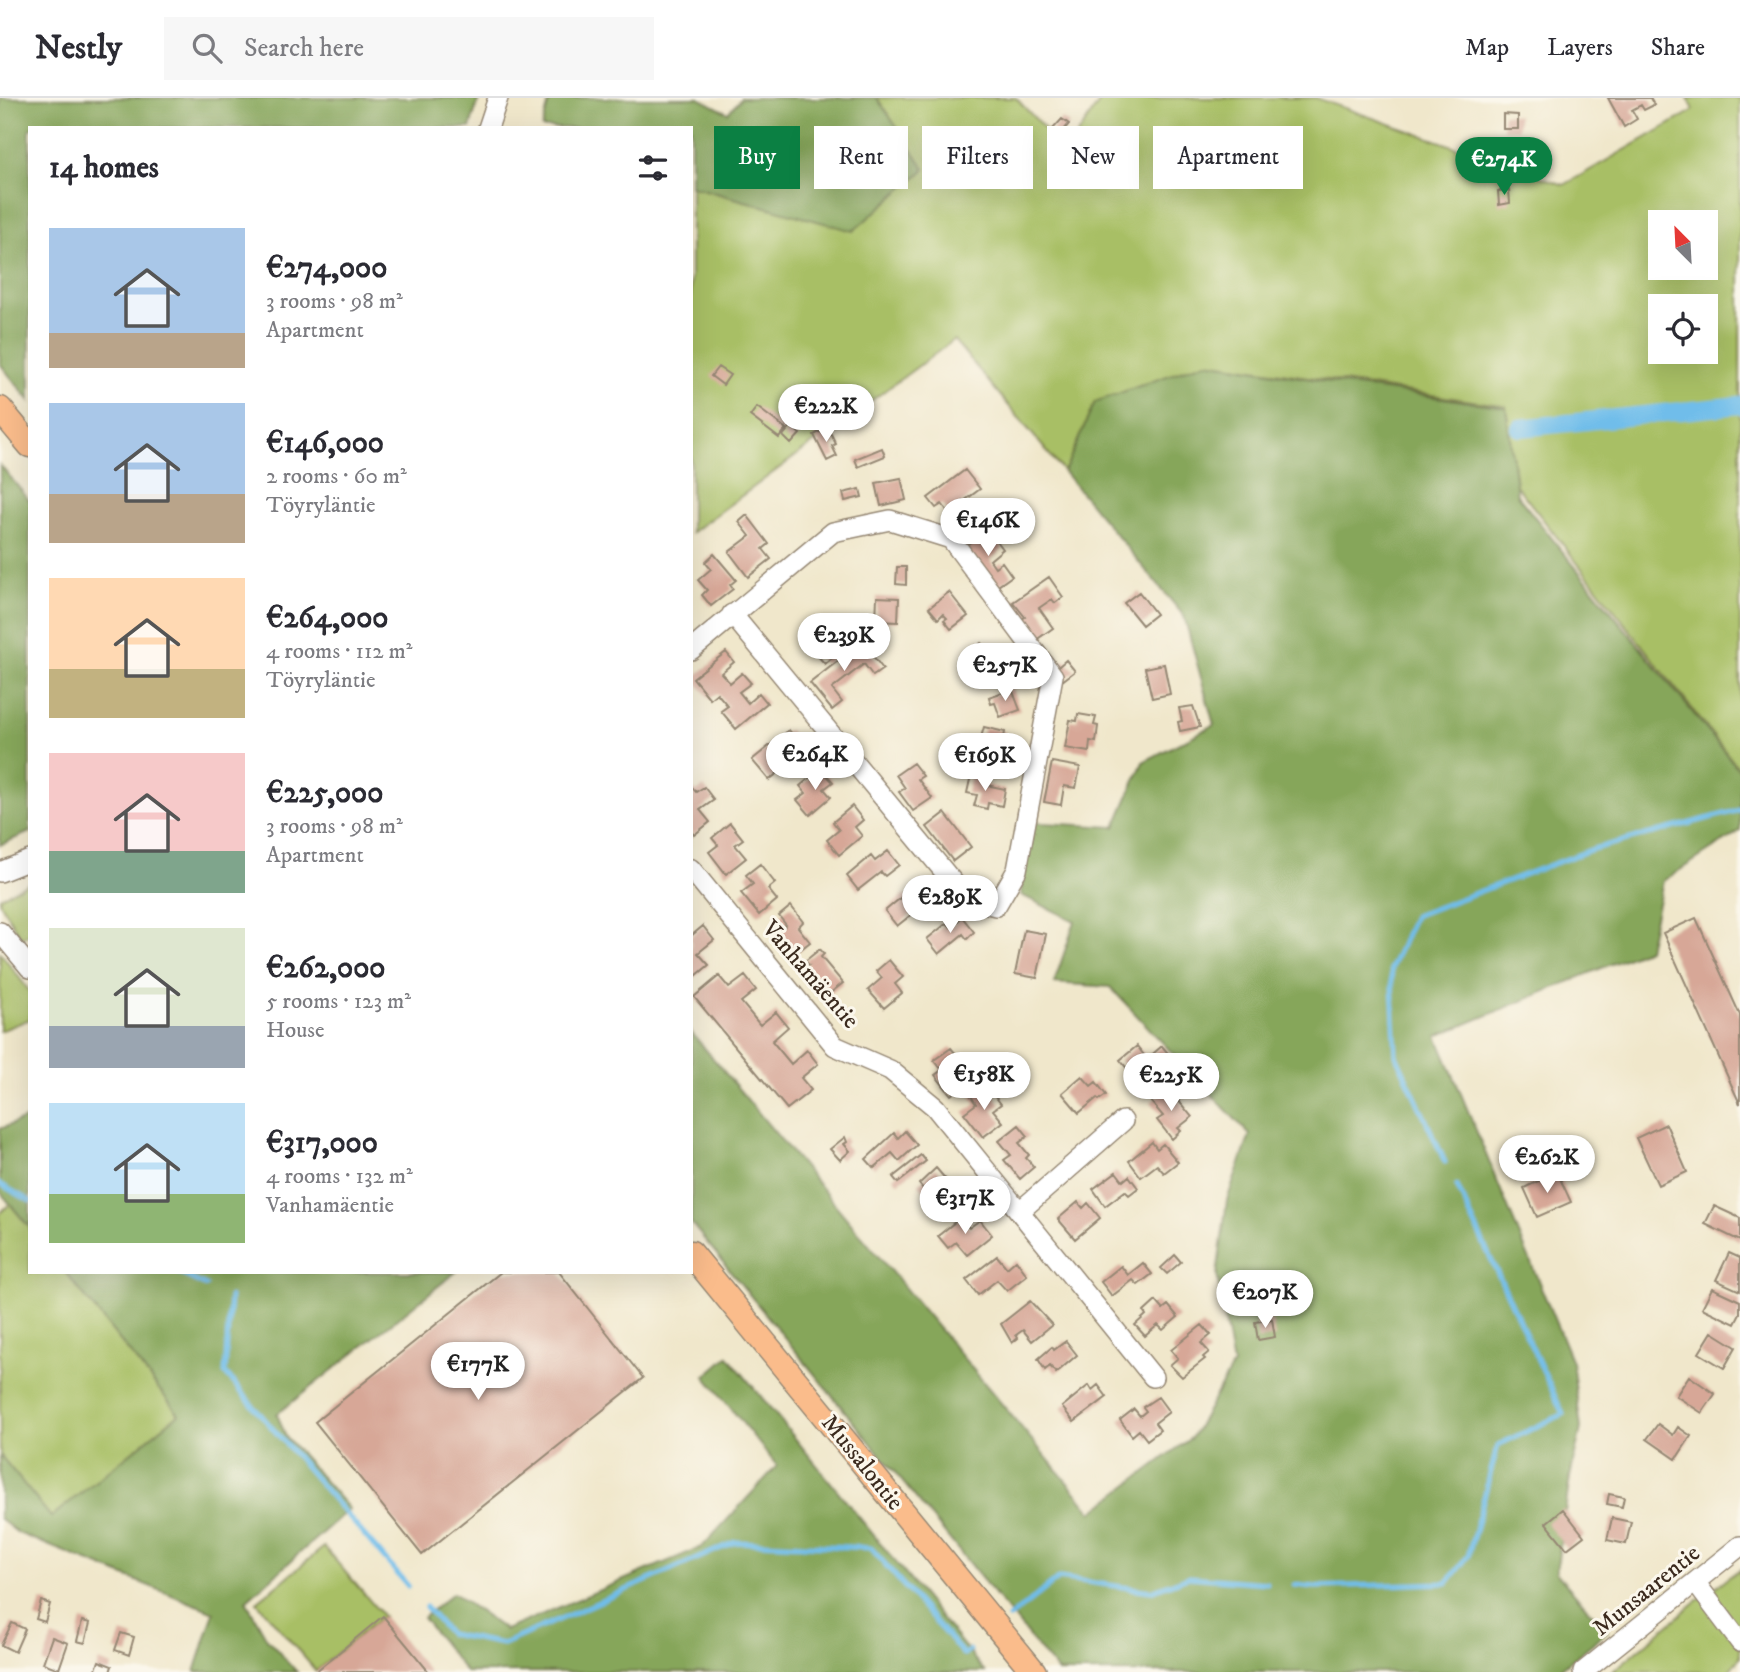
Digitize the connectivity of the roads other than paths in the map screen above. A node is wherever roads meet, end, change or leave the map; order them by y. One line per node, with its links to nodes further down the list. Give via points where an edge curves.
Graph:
1 (498, 98): 2 (street)
2 (489, 126)
3 (0, 409): 4 (main road)
4 (28, 443)
5 (732, 614): 5 (street, via 833,532 890,520 951,540 1053,676 1017,870 996,906 966,898); 6 (street)
6 (693, 648)
7 (28, 861): 9 (street)
8 (693, 871): 13 (street, Vanhamäentie, via 835,1046 890,1070 935,1107)
9 (0, 872)
10 (0, 932): 11 (street)
11 (28, 966)
12 (1123, 1121): 13 (street)
13 (1020, 1211): 15 (street, Vanhamäentie)
14 (693, 1255): 19 (main road, Mussalontie)
15 (1153, 1377)
16 (1740, 1546): 17 (street, Munsaarentie)
17 (1695, 1582): 18 (street); 20 (street, Munsaarentie)
18 (1740, 1642)
19 (1034, 1672)
20 (1583, 1672)

